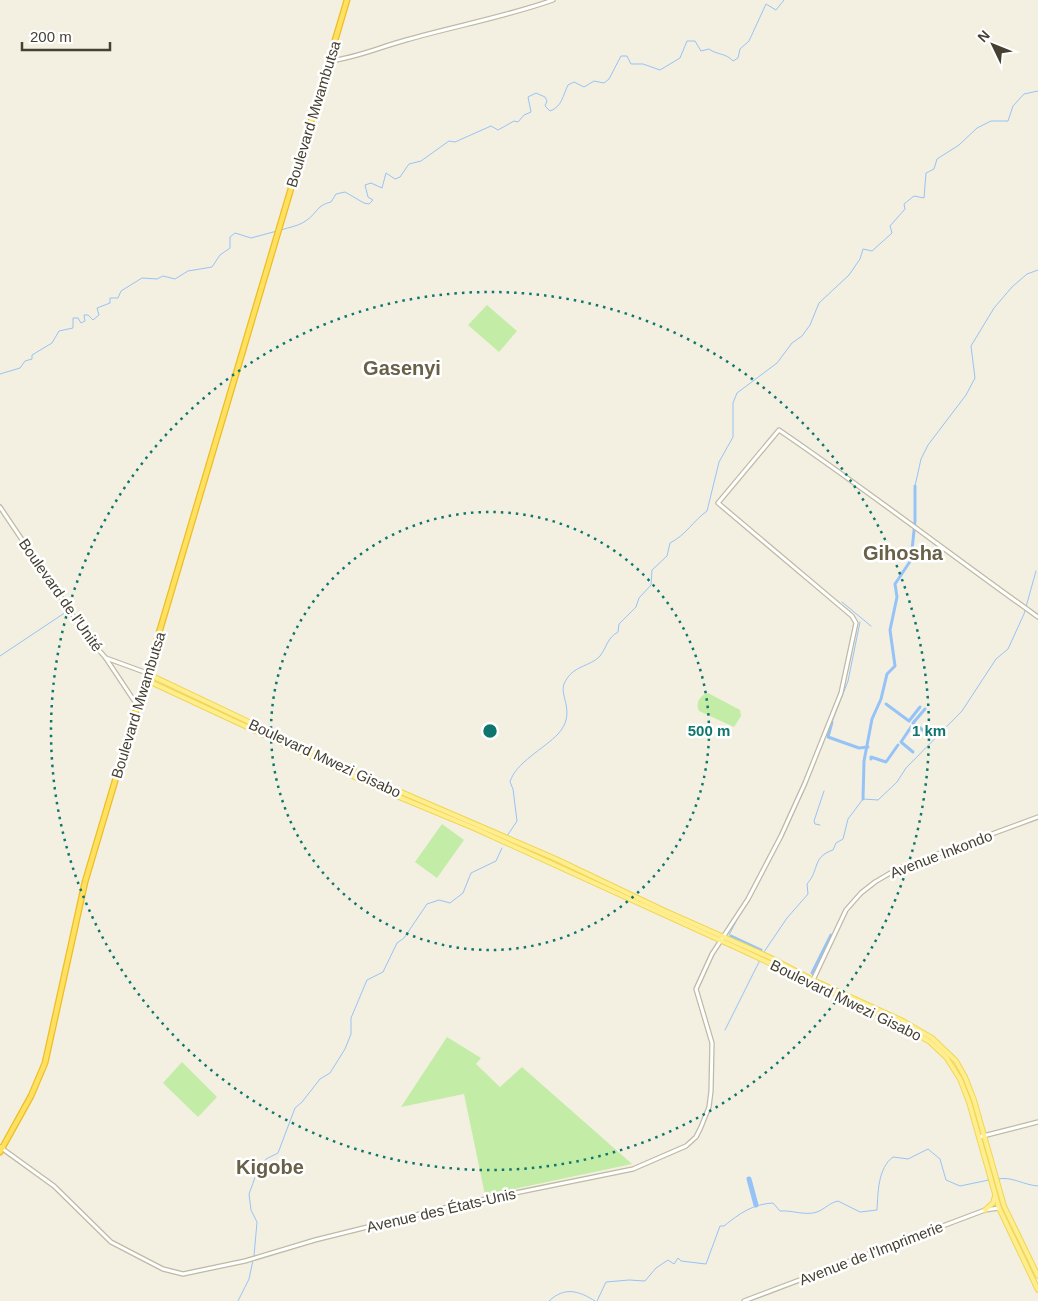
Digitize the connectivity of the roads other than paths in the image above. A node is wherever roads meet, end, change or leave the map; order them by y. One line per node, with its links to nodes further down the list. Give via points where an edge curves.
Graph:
1 (347, 0): 3 (highway, Boulevard Mwambutsa)
2 (553, 0): 3 (street, via 350,58)
3 (329, 61): 7 (highway, Boulevard Mwambutsa)
4 (0, 507): 6 (street, Boulevard de l'Unité, via 89,639)
5 (1038, 617): 15 (street, Avenue des États-Unis, via 779,430 718,502 852,616 856,623 841,693 805,783 774,850)
6 (105, 657): 7 (street, Boulevard de l'Unité); 9 (street, Boulevard de l'Unité)
7 (148, 674): 8 (highway, Boulevard Mwambutsa); 10 (main road, Boulevard Mwezi Gisabo)
8 (146, 680): 9 (highway, Boulevard Mwambutsa); 10 (main road, Boulevard Mwezi Gisabo)
9 (138, 706): 21 (highway, Boulevard Mwambutsa, via 76,916 45,1063 31,1096)
10 (257, 729): 12 (main road, Boulevard Mwezi Gisabo); 12 (main road, Boulevard Mwezi Gisabo, via 505,837)
11 (1038, 817): 18 (street, Avenue Inkondo, via 897,869 875,882 846,910)
12 (513, 844): 13 (main road, Boulevard Mwezi Gisabo); 14 (main road, Boulevard Mwezi Gisabo)
13 (616, 888): 14 (main road); 15 (main road, Boulevard Mwezi Gisabo)
14 (614, 893): 15 (main road, Boulevard Mwezi Gisabo)
15 (723, 939): 16 (main road, Boulevard Mwezi Gisabo); 17 (main road, Boulevard Mwezi Gisabo); 21 (street, Avenue des États-Unis, via 711,956 696,990 712,1045 712,1091 705,1118 697,1136 689,1144 633,1169 456,1205 245,1261 182,1274 164,1269 111,1242 54,1186 10,1153)
16 (776, 960): 17 (main road); 18 (main road, Boulevard Mwezi Gisabo)
17 (773, 965): 18 (main road, Boulevard Mwezi Gisabo)
18 (812, 981): 20 (main road, Boulevard Mwezi Gisabo, via 932,1038 956,1061 972,1101)
19 (1038, 1122): 20 (street)
20 (981, 1136): 22 (main road, Boulevard Mwezi Gisabo)
21 (0, 1150)
22 (996, 1193): 23 (main road, Boulevard Mwezi Gisabo); 24 (main road, via 993,1203)
23 (1001, 1207): 24 (street, Avenue de l'Imprimerie); 25 (main road, Boulevard Mwezi Gisabo); 26 (main road, Boulevard Mwezi Gisabo)
24 (985, 1210): 27 (street, Avenue de l'Imprimerie)
25 (1038, 1276)
26 (1038, 1290)
27 (744, 1301)

